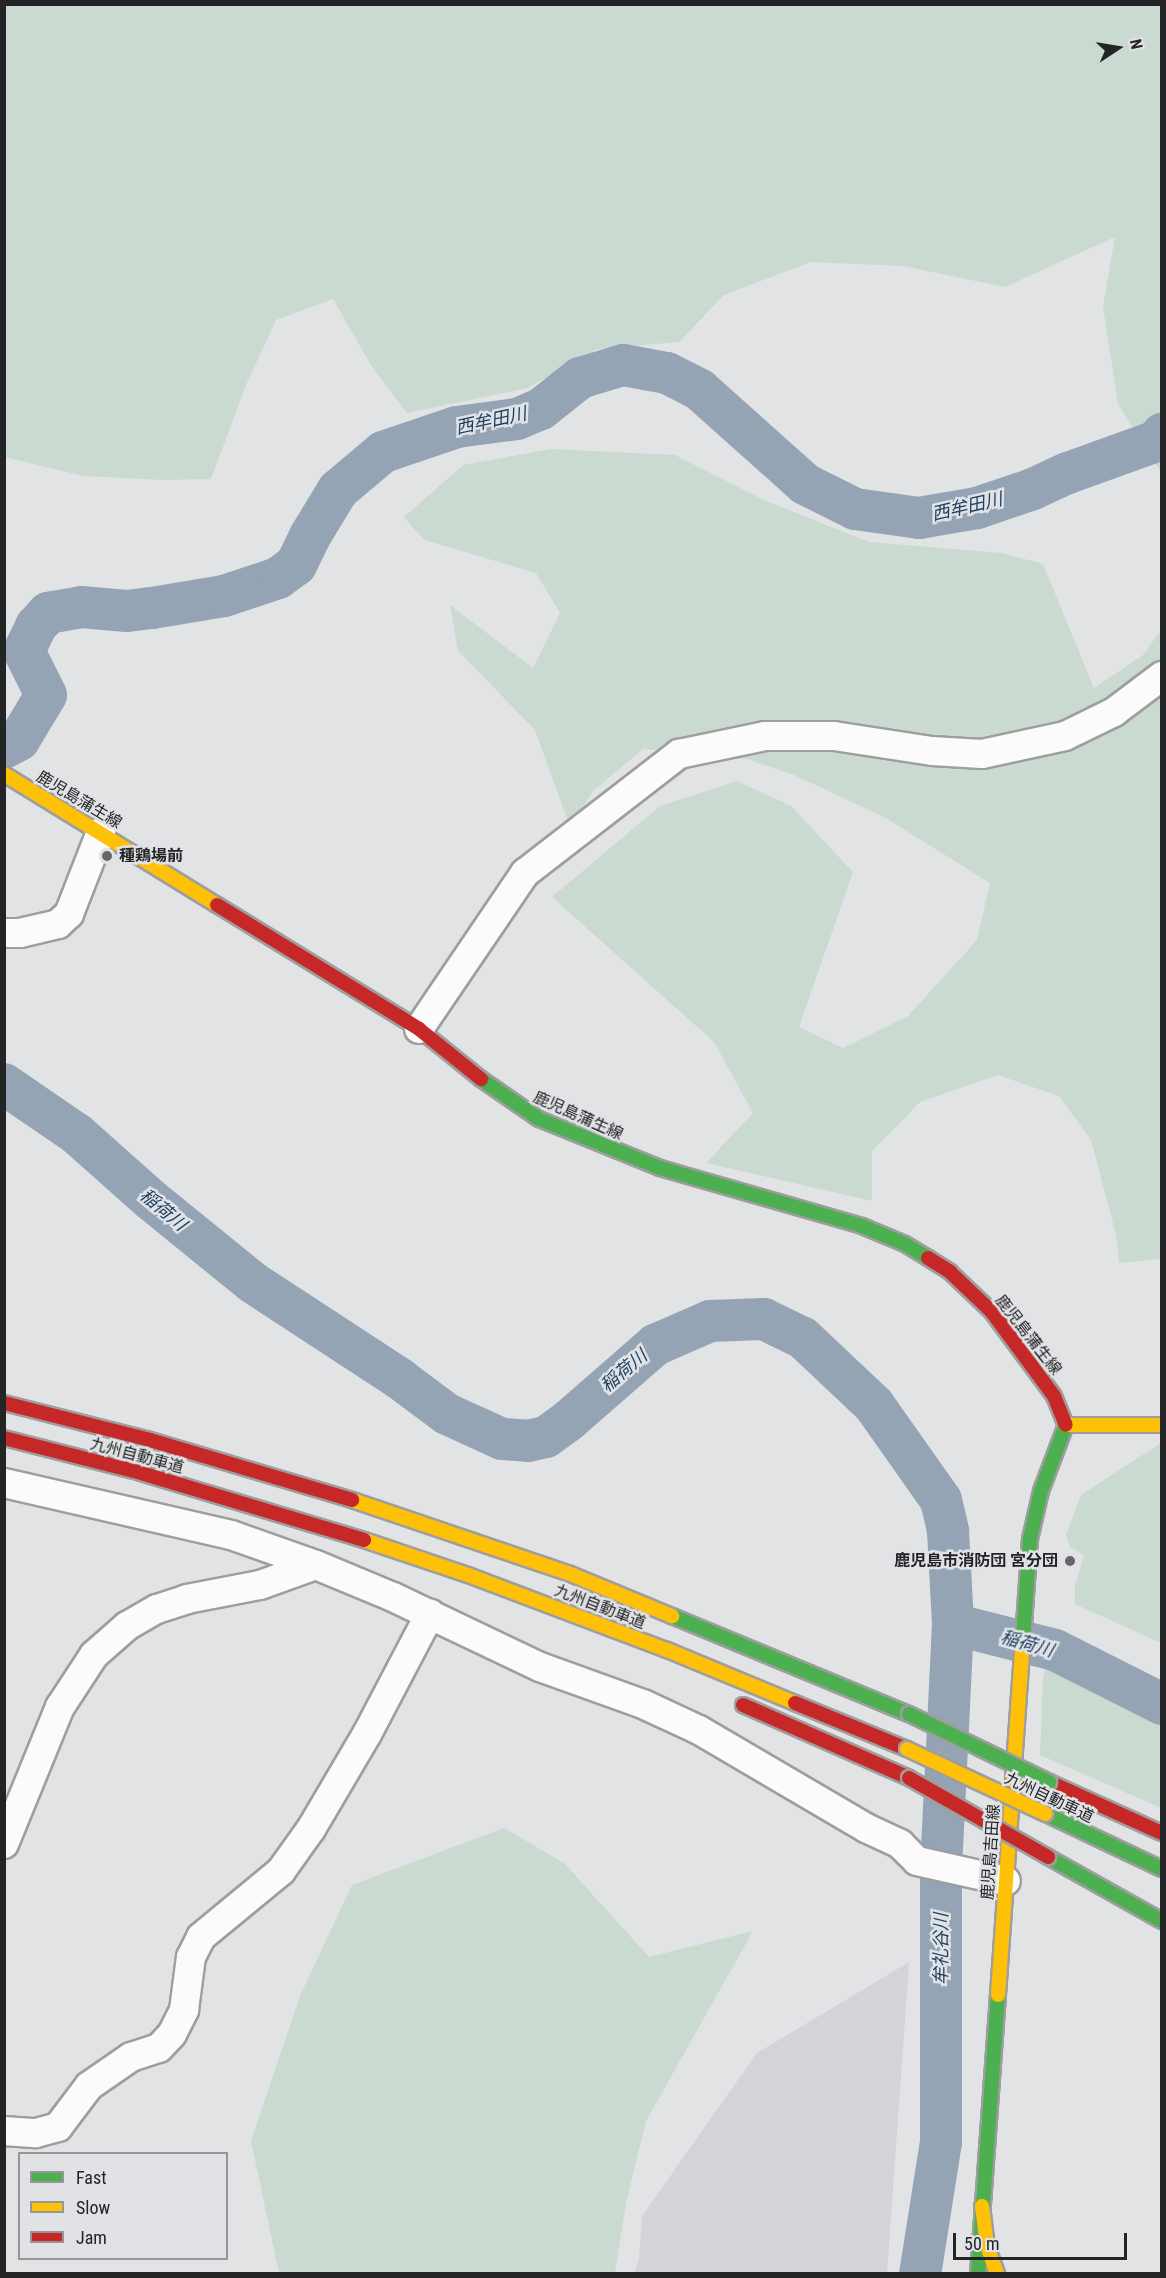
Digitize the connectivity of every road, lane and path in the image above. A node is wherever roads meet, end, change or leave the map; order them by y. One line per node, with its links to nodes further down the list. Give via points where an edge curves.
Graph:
1 (1161, 676): 5 (street, via 1114,712 1065,736 982,754 932,751 834,736 765,736 680,754 525,873)
2 (10, 777): 3 (main road, 鹿児島蒲生線)
3 (101, 832): 4 (street, via 69,914 58,924); 5 (main road, 鹿児島蒲生線)
4 (4, 933)
5 (419, 1029): 7 (main road, 鹿児島蒲生線, via 500,1094 574,1136 660,1168 862,1226 905,1244 950,1272 992,1312 1050,1390)
6 (4, 1403): 16 (main road, 九州自動車道, bridge, via 150,1440 394,1513 568,1573 909,1714)
7 (1066, 1425): 8 (main road); 19 (main road, 鹿児島吉田線, via 1041,1491 1030,1539)
8 (1161, 1425)
9 (4, 1438): 12 (main road, 九州自動車道, via 141,1473 369,1541)
10 (4, 1483): 11 (street, via 231,1535)
11 (316, 1565): 13 (street); 17 (street, via 260,1585 157,1609 127,1626 94,1655 60,1707)
12 (539, 1601): 14 (main road); 18 (main road, 九州自動車道, bridge, via 907,1749)
13 (430, 1614): 19 (street, via 540,1667 643,1704 699,1730 900,1844 917,1861); 21 (street, via 311,1829 281,1871 201,1937 191,1957 184,2010 172,2034 159,2048 131,2057 89,2086 58,2127 36,2133)
14 (632, 1652)
15 (727, 1697): 20 (main road, bridge, via 909,1778)
16 (1161, 1833)
17 (4, 1844)
18 (1161, 1869)
19 (1006, 1881): 22 (main road, 鹿児島吉田線)
20 (1161, 1921)
21 (4, 2131)
22 (982, 2205): 23 (main road, 鹿児島吉田線); 24 (main road, via 987,2246)
23 (978, 2274)
24 (997, 2274)

